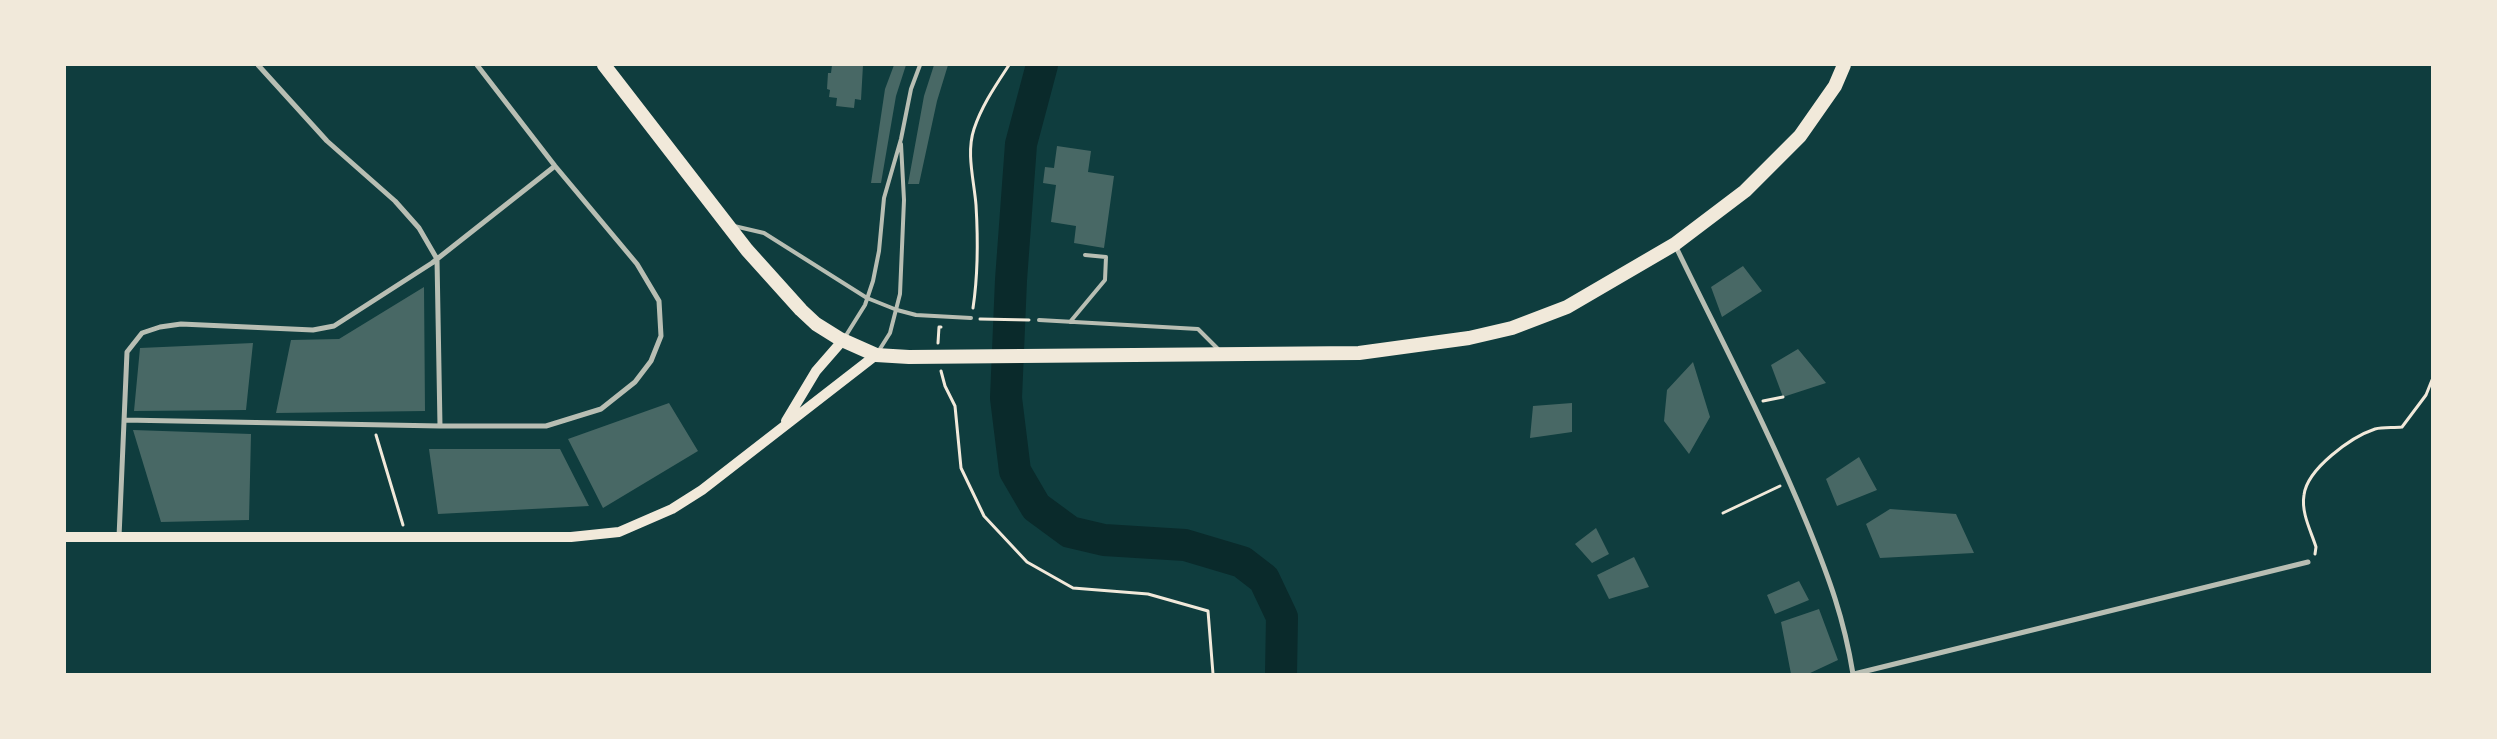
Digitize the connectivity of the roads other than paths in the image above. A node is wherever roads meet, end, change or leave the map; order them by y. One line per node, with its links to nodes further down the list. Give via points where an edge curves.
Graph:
1 (258, 65): 11 (street, via 327,141 395,201 420,228)
2 (478, 65): 7 (street)
3 (604, 65): 8 (highway)
4 (920, 65): 6 (lane, via 911,89)
5 (1844, 65): 9 (highway, via 1835,86 1800,136 1745,191)
6 (901, 139): 12 (lane, via 884,198 879,251); 13 (lane, via 904,200)
7 (554, 166): 11 (street); 21 (street, via 637,264 659,301 661,336 651,361 635,382 601,409 546,426)
8 (727, 224): 12 (lane, via 764,233); 17 (highway, via 801,310 816,324)
9 (1675, 244): 18 (highway, via 1567,307 1512,328 1385,351); 26 (street, via 1790,481 1837,599)
10 (1085, 255): 16 (lane, via 1106,257 1105,280)
11 (437, 259): 20 (street, via 334,326 313,330 181,324 142,333 127,352); 21 (street)
12 (867, 298): 13 (lane); 17 (lane)
13 (897, 310): 14 (lane, via 916,315); 19 (lane, via 890,333)
14 (971, 318)
15 (1039, 320): 16 (lane)
16 (1070, 322): 18 (lane, via 1198,329)
17 (843, 340): 19 (highway); 22 (main road, via 816,371)
18 (1224, 354): 19 (highway)
19 (876, 356): 22 (main road)
20 (124, 420): 21 (street); 24 (street)
21 (440, 426)
22 (783, 426): 24 (main road, via 702,490 672,509 619,532 571,537)
23 (65, 537): 24 (main road)
24 (119, 538)
25 (2308, 562): 26 (street)
26 (1853, 674)

